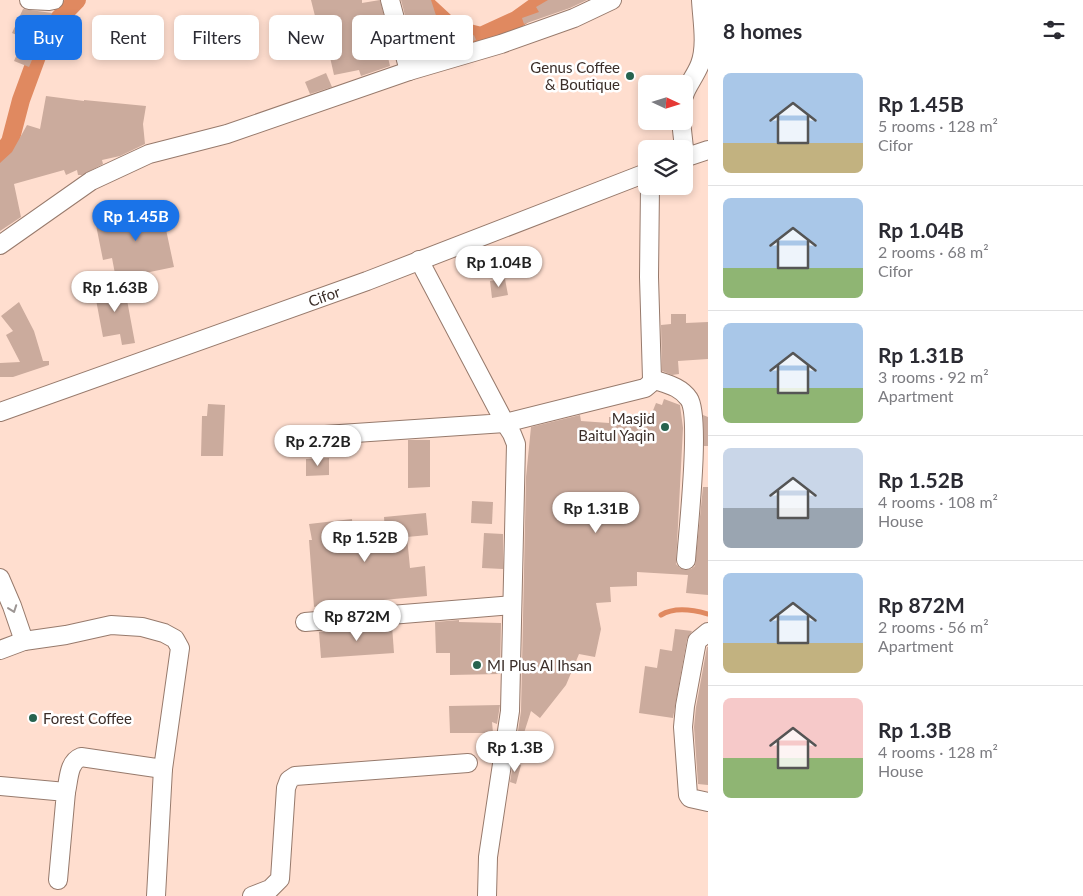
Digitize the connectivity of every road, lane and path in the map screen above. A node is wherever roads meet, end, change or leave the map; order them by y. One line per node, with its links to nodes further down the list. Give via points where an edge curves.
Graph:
1 (29, 0): 2 (street)
2 (54, 0)
3 (390, 0): 6 (street)
4 (612, 0): 6 (street, via 511,41)
5 (700, 0): 7 (street, via 703,55)
6 (409, 70): 12 (street, via 227,134 149,154 91,181)
7 (693, 81)
8 (708, 150): 9 (street)
9 (693, 155)
10 (638, 176): 13 (street, Cifor)
11 (650, 195): 14 (street)
12 (0, 245)
13 (419, 260): 15 (street, Cifor); 16 (street)
14 (652, 379): 16 (street, via 644,388); 18 (street, via 684,393 693,412 693,473)
15 (0, 412)
16 (505, 423): 17 (street); 20 (street, via 516,444)
17 (310, 436)
18 (686, 560)
19 (0, 578): 23 (street, one-way to 23)
20 (512, 605): 21 (street); 33 (street, via 510,711 488,856)
21 (305, 622)
22 (708, 632): 29 (street, via 697,640 683,727 688,795)
23 (24, 642): 24 (street); 26 (street, via 111,625 142,627 164,632 175,639 180,648)
24 (0, 650)
25 (468, 763): 32 (street, via 294,776 286,788 280,879 270,889)
26 (163, 768): 28 (street, via 81,757 72,763); 31 (street)
27 (0, 786): 28 (street)
28 (66, 792): 30 (street)
29 (708, 802)
30 (58, 880)
31 (156, 896)
32 (252, 896)
33 (488, 896)

